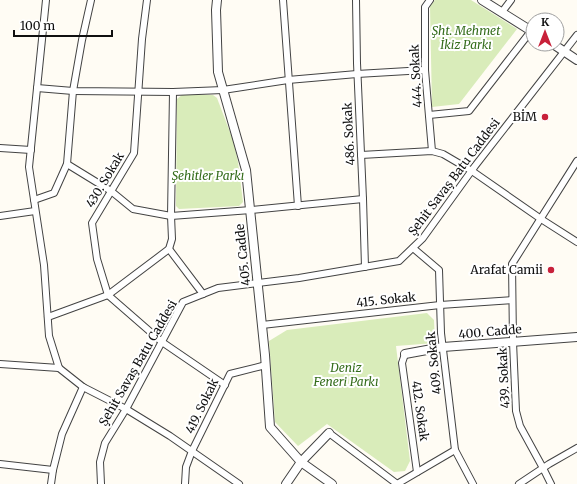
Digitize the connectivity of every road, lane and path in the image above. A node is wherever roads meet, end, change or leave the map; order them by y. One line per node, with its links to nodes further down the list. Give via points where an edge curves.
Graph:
1 (46, 0): 21 (street)
2 (91, 0): 23 (street)
3 (147, 0): 24 (street, 430. Sokak)
4 (217, 0): 22 (street, 405. Cadde, via 218,72)
5 (283, 0): 20 (street)
6 (356, 0): 19 (street, 486. Sokak)
7 (430, 0): 18 (street, 444. Sokak, via 425,8)
8 (482, 0): 10 (street)
9 (511, 0): 10 (street)
10 (502, 12): 11 (street)
11 (525, 27)
12 (577, 35): 14 (street, Şehit Savaş Batu Caddesi)
13 (525, 40): 26 (street, via 470,111)
14 (565, 50)
15 (563, 52): 33 (street, Şehit Savaş Batu Caddesi)
16 (565, 52): 17 (street)
17 (577, 60)
18 (425, 70): 19 (street); 26 (street, 444. Sokak)
19 (357, 74): 20 (street); 30 (street, 486. Sokak)
20 (288, 80): 22 (street); 37 (street)
21 (37, 88): 23 (street); 28 (street)
22 (223, 90): 25 (street); 38 (street, 405. Cadde, via 246,170)
23 (73, 91): 24 (street); 32 (street)
24 (138, 92): 25 (street); 34 (street, 430. Sokak, via 134,153)
25 (173, 92): 41 (street)
26 (429, 115): 29 (street, 444. Sokak)
27 (0, 148): 28 (street)
28 (31, 150): 36 (street, via 29,167)
29 (432, 152): 30 (street); 33 (street, via 443,154)
30 (361, 155): 35 (street, 486. Sokak)
31 (577, 161): 42 (street, 439. Sokak)
32 (67, 164): 34 (street); 36 (street, via 54,193)
33 (472, 170): 42 (street); 44 (street, Şehit Savaş Batu Caddesi, via 424,238)
34 (111, 192): 41 (street, via 133,209); 49 (street, 430. Sokak, via 92,223 97,259)
35 (363, 199): 37 (street); 46 (street, 486. Sokak)
36 (34, 200): 39 (street)
37 (298, 206): 38 (street)
38 (251, 210): 41 (street); 47 (street, 405. Cadde)
39 (36, 211): 40 (street); 52 (street)
40 (0, 216)
41 (171, 216): 45 (street, via 172,239)
42 (541, 219): 43 (street); 50 (street, 439. Sokak, via 512,264)
43 (577, 242)
44 (413, 248): 46 (street, Şehit Savaş Batu Caddesi, via 399,261); 51 (street, 409. Sokak, via 439,270)
45 (169, 249): 48 (street); 49 (street)
46 (365, 267): 47 (street, Şehit Savaş Batu Caddesi)
47 (258, 283): 48 (street, Şehit Savaş Batu Caddesi, via 218,288); 53 (street, 405. Cadde)
48 (203, 294): 55 (street, Şehit Savaş Batu Caddesi, via 183,302)
49 (108, 295): 52 (street); 55 (street)
50 (512, 300): 51 (street, 415. Sokak); 56 (street, 439. Sokak)
51 (440, 305): 53 (street, 415. Sokak); 57 (street, 409. Sokak)
52 (48, 317): 61 (street, via 49,336)
53 (262, 325): 60 (street, 405. Cadde)
54 (577, 337): 56 (street, 400. Cadde)
55 (162, 342): 62 (street); 64 (street, Şehit Savaş Batu Caddesi)
56 (513, 342): 57 (street, 400. Cadde); 71 (street, 439. Sokak, via 516,411 520,426)
57 (443, 347): 58 (street, 400. Cadde); 67 (street, 409. Sokak)
58 (405, 354): 73 (street, 412. Sokak, via 402,363)
59 (0, 364): 61 (street)
60 (266, 365): 62 (street, 419. Sokak, via 230,374); 69 (street, 405. Cadde, via 270,427)
61 (59, 368): 63 (street)
62 (224, 385): 68 (street, 419. Sokak)
63 (83, 387): 64 (street); 72 (street, via 62,434)
64 (126, 408): 68 (street); 75 (street, Şehit Savaş Batu Caddesi, via 105,443 100,462)
65 (329, 433): 69 (street); 80 (street)
66 (577, 448): 71 (street)
67 (455, 450): 73 (street); 81 (street, 409. Sokak)
68 (192, 451): 76 (street, 419. Sokak, via 186,467); 77 (street)
69 (301, 462): 78 (street); 79 (street, 405. Cadde)
70 (0, 464): 72 (street)
71 (543, 468): 82 (street); 83 (street, 439. Sokak)
72 (53, 470): 74 (street)
73 (417, 472): 80 (street)
74 (51, 484)
75 (101, 484)
76 (185, 484)
77 (239, 484)
78 (286, 484)
79 (332, 484)
80 (397, 484)
81 (473, 484)
82 (519, 484)
83 (551, 484)

